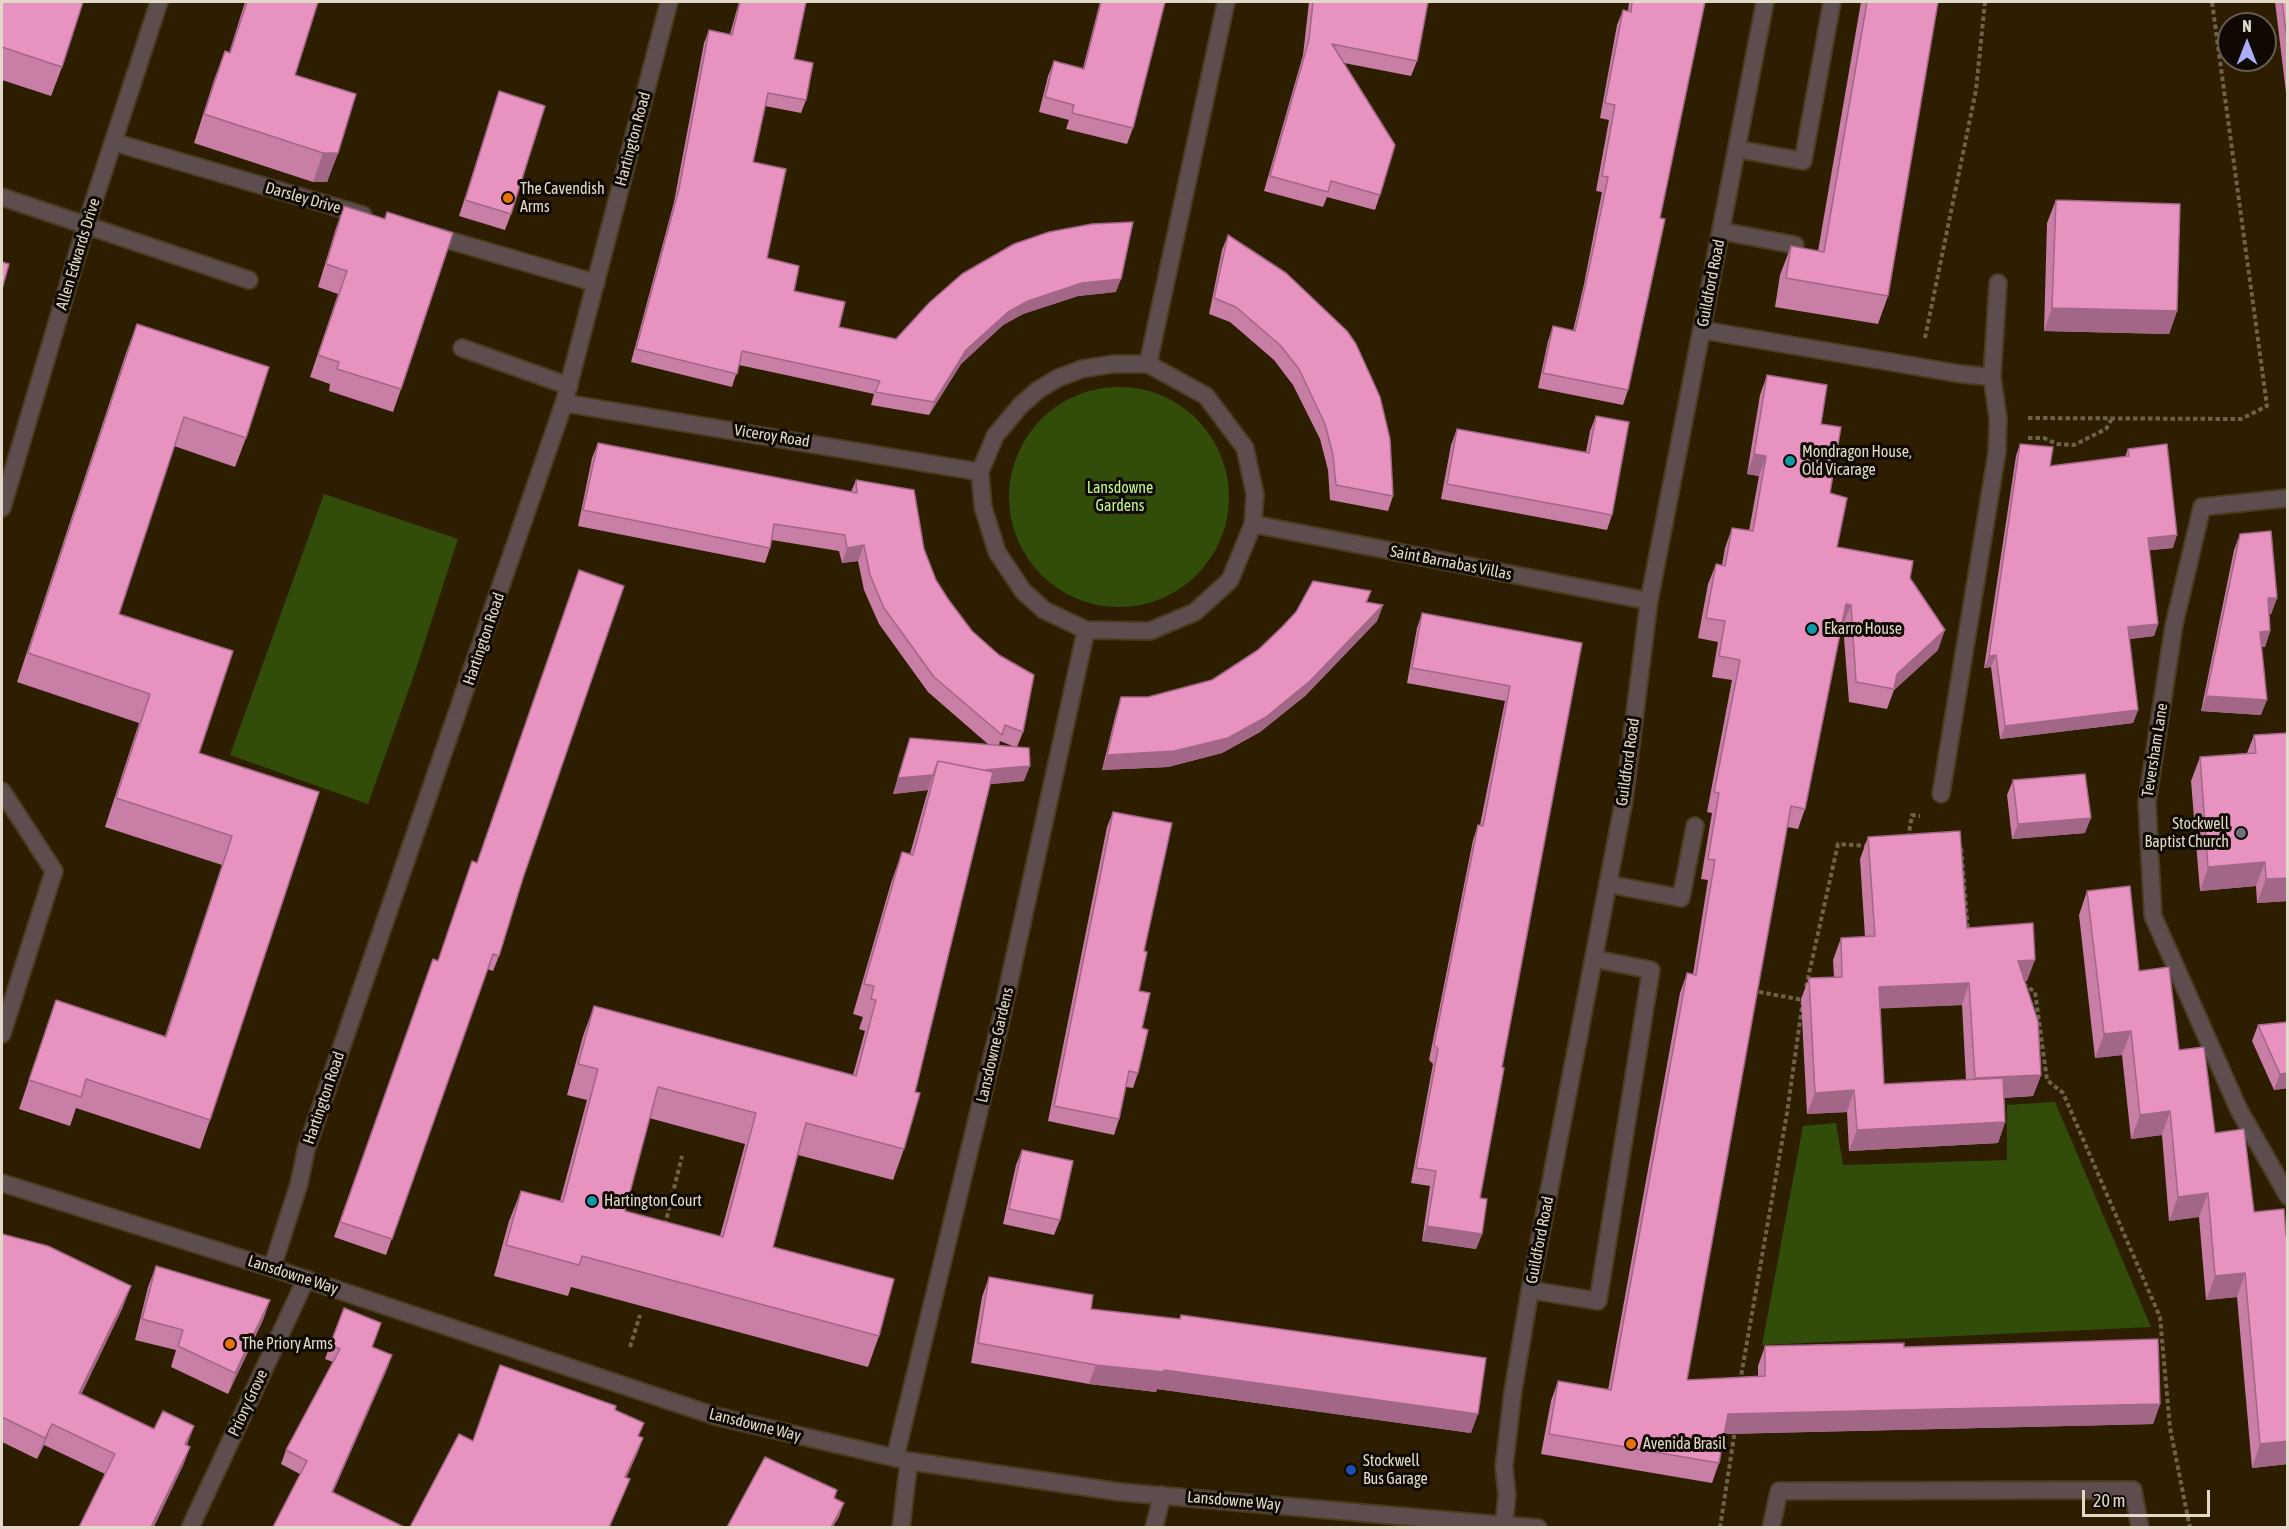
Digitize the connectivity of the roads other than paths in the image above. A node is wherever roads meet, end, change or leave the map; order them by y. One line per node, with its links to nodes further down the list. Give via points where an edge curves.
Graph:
1 (159, 2): 6 (street, Allen Edwards Drive)
2 (669, 2): 15 (street, Hartington Road)
3 (1226, 2): 19 (street)
4 (1766, 2): 7 (street, Guildford Road)
5 (1832, 2): 7 (street, via 1803,162)
6 (113, 142): 9 (street, Darsley Drive); 10 (street, Allen Edwards Drive)
7 (1737, 149): 12 (street, Guildford Road)
8 (2, 197): 10 (street)
9 (377, 219)
10 (86, 225): 14 (street); 25 (street, Allen Edwards Drive)
11 (412, 230): 15 (street)
12 (1721, 231): 13 (street); 17 (street, Guildford Road)
13 (1795, 245)
14 (249, 280)
15 (596, 283): 21 (street, Hartington Road)
16 (1998, 283): 20 (street)
17 (1702, 330): 20 (street); 27 (street, Guildford Road)
18 (462, 348): 21 (street)
19 (1148, 364): 23 (street, via 1082,369 1038,390 995,436); 26 (street, via 1206,396 1245,448 1255,494)
20 (1992, 377): 30 (street, via 1998,418 1997,452)
21 (569, 386): 22 (street, Hartington Road)
22 (564, 403): 23 (street, Viceroy Road); 37 (street, Hartington Road, via 306,1150)
23 (980, 472): 28 (street, via 983,507 997,552 1023,591 1044,610)
24 (2288, 498): 36 (street, Teversham Lane, via 2202,507 2174,625 2147,802 2153,916 2239,1110)
25 (2, 508)
26 (1253, 524): 27 (street, Saint Barnabas Villas); 28 (street, via 1230,580 1195,612 1150,631)
27 (1649, 601): 32 (street, Guildford Road, via 1624,800)
28 (1086, 630): 40 (street, Lansdowne Gardens, via 1000,1024 918,1366)
29 (2, 791): 34 (street, via 54,872)
30 (1941, 794)
31 (1695, 826): 32 (street, via 1681,898)
32 (1608, 884): 33 (street, Guildford Road)
33 (1595, 959): 39 (street, Guildford Road); 39 (street, via 1651,970 1598,1301)
34 (2, 1034)
35 (2, 1183): 37 (street, Lansdowne Way)
36 (2288, 1196)
37 (272, 1268): 38 (street, Lansdowne Way)
38 (306, 1279): 40 (street, Lansdowne Way, via 715,1416); 43 (street, Priory Grove)
39 (1530, 1290): 42 (street, Guildford Road, via 1504,1467)
40 (902, 1459): 41 (street, Lansdowne Way); 44 (street, Lansdowne Gardens)
41 (1162, 1495): 42 (street, Lansdowne Way); 45 (street)
42 (1504, 1524): 46 (street, Lansdowne Way)
43 (190, 1527)
44 (901, 1527)
45 (1154, 1527)
46 (1538, 1527)
47 (1771, 1527): 48 (street, via 1779,1491 2133,1490)
48 (2140, 1527)

